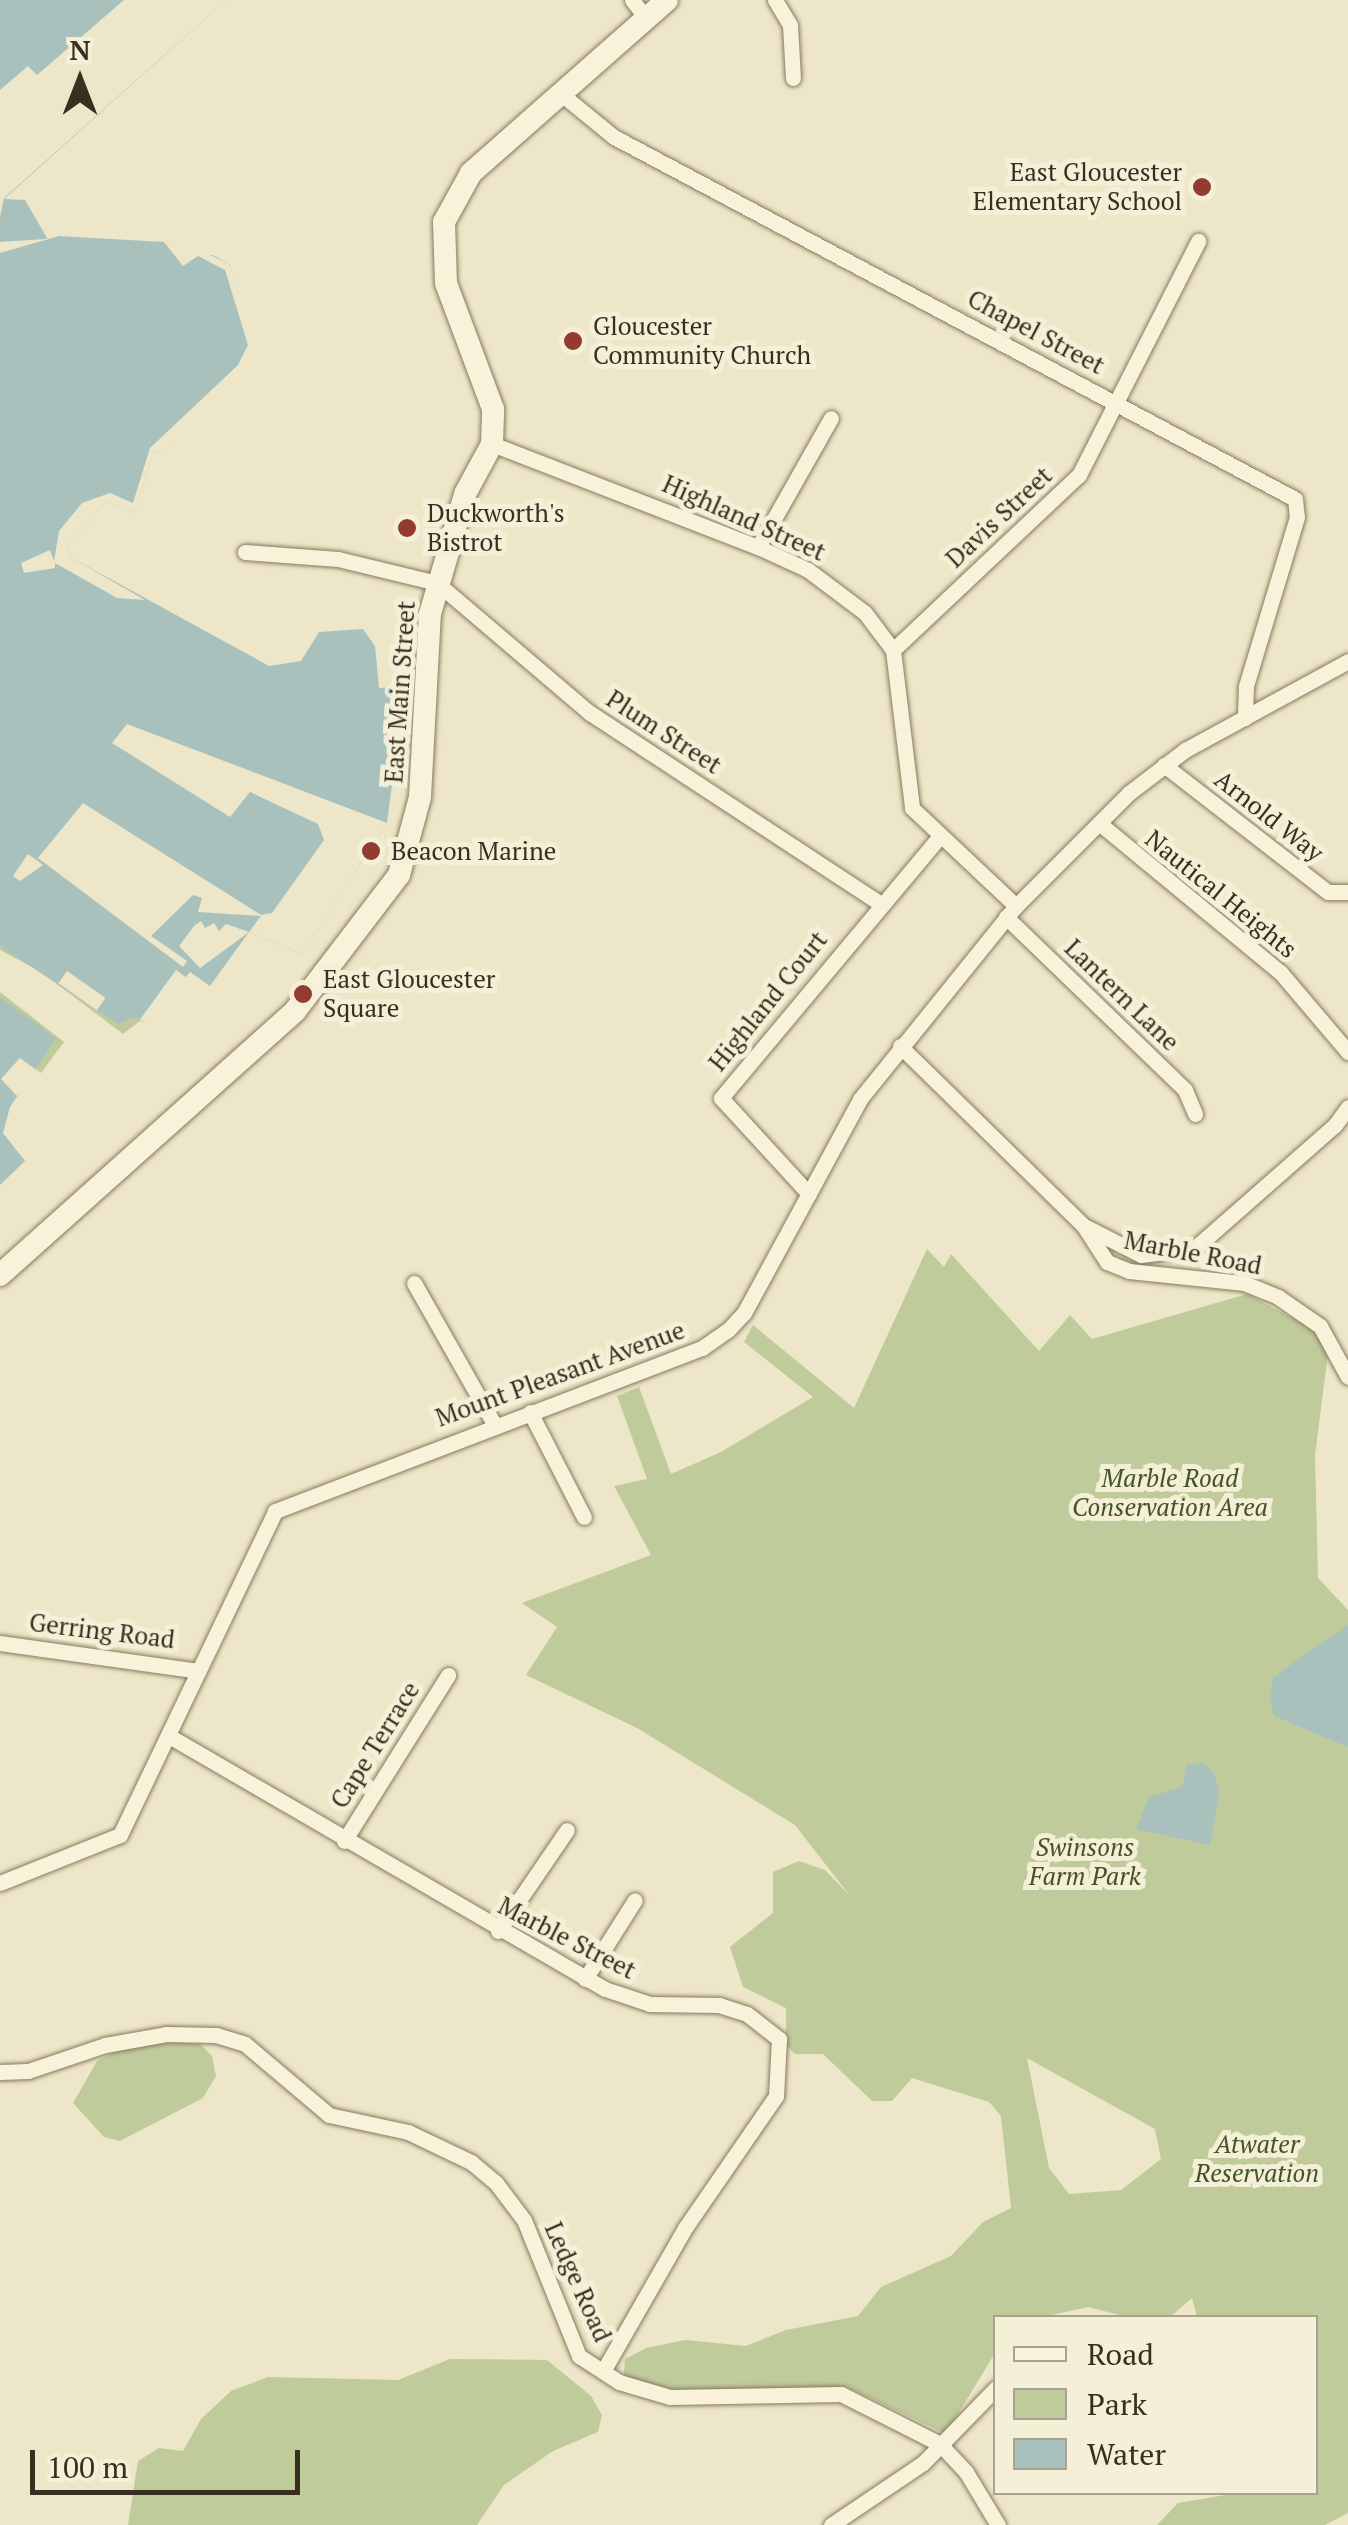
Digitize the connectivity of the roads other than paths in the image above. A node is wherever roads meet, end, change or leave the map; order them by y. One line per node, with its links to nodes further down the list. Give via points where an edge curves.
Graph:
1 (667, 0): 3 (main road)
2 (775, 0): 4 (street, via 790,25)
3 (639, 9): 5 (main road)
4 (793, 78)
5 (560, 93): 7 (street, Chapel Street, via 614,138); 9 (main road, via 471,173 444,222 446,283 493,410)
6 (1198, 241): 7 (street, Davis Street)
7 (1112, 401): 13 (street, Davis Street, via 1079,476 1059,499); 15 (street, Chapel Street, via 1295,499 1297,517 1246,686)
8 (831, 418): 10 (street)
9 (492, 444): 10 (street, Highland Street); 12 (main road, East Main Street, via 466,494)
10 (758, 546): 13 (street, Highland Street, via 834,588)
11 (245, 552): 12 (street, via 338,559)
12 (437, 583): 20 (street, Plum Street, via 590,713); 28 (main road, East Main Street, via 420,797 399,875 295,1011)
13 (893, 650): 18 (street, via 912,808)
14 (1348, 661): 15 (street, Mount Pleasant Avenue)
15 (1245, 718): 16 (street, Mount Pleasant Avenue)
16 (1164, 765): 17 (street, Mount Pleasant Avenue); 19 (street, Arnold Way, via 1313,882 1328,892)
17 (1099, 823): 21 (street, Mount Pleasant Avenue); 23 (street, Nautical Heights, via 1281,973)
18 (939, 837): 20 (street, Highland Court); 21 (street)
19 (1348, 892)
20 (878, 902): 26 (street, Highland Court, via 721,1098)
21 (1011, 912): 22 (street, Mount Pleasant Avenue); 25 (street, Lantern Lane, via 1184,1090)
22 (900, 1046): 26 (street, Mount Pleasant Avenue, via 860,1099); 27 (street, Marble Road)
23 (1348, 1052)
24 (1348, 1106): 27 (street, via 1335,1125 1195,1248 1140,1254)
25 (1195, 1114)
26 (809, 1194): 31 (street, Mount Pleasant Avenue, via 744,1313 728,1330 702,1348)
27 (1084, 1225): 30 (street, Marble Road, via 1108,1262 1129,1271 1244,1283 1278,1297 1320,1326)
28 (0, 1275)
29 (414, 1283): 32 (street)
30 (1348, 1377)
31 (530, 1412): 32 (street, Mount Pleasant Avenue); 33 (street)
32 (494, 1424): 35 (street, Mount Pleasant Avenue, via 274,1511)
33 (584, 1517)
34 (0, 1643): 35 (street, Gerring Road)
35 (198, 1670): 37 (street, Mount Pleasant Avenue)
36 (448, 1675): 39 (street, Cape Terrace)
37 (169, 1736): 39 (street, Marble Street); 40 (street, Mount Pleasant Avenue, via 120,1835)
38 (568, 1830): 42 (street)
39 (344, 1841): 42 (street, Marble Street)
40 (0, 1883)
41 (635, 1900): 43 (street)
42 (498, 1930): 43 (street, Marble Street)
43 (585, 1979): 45 (street, Marble Street, via 650,2004 719,2005 747,2014 779,2039 782,2054 776,2096 685,2228)
44 (0, 2072): 45 (street, Ledge Road, via 28,2071 104,2045 166,2034 245,2044 330,2115 408,2132 496,2182 524,2220 580,2356)
45 (602, 2371): 47 (street, Ledge Road, via 670,2397 842,2394)
46 (993, 2391): 47 (street)
47 (940, 2444): 48 (street, via 923,2464); 49 (street, Ledge Road)
48 (831, 2525)
49 (998, 2525)

